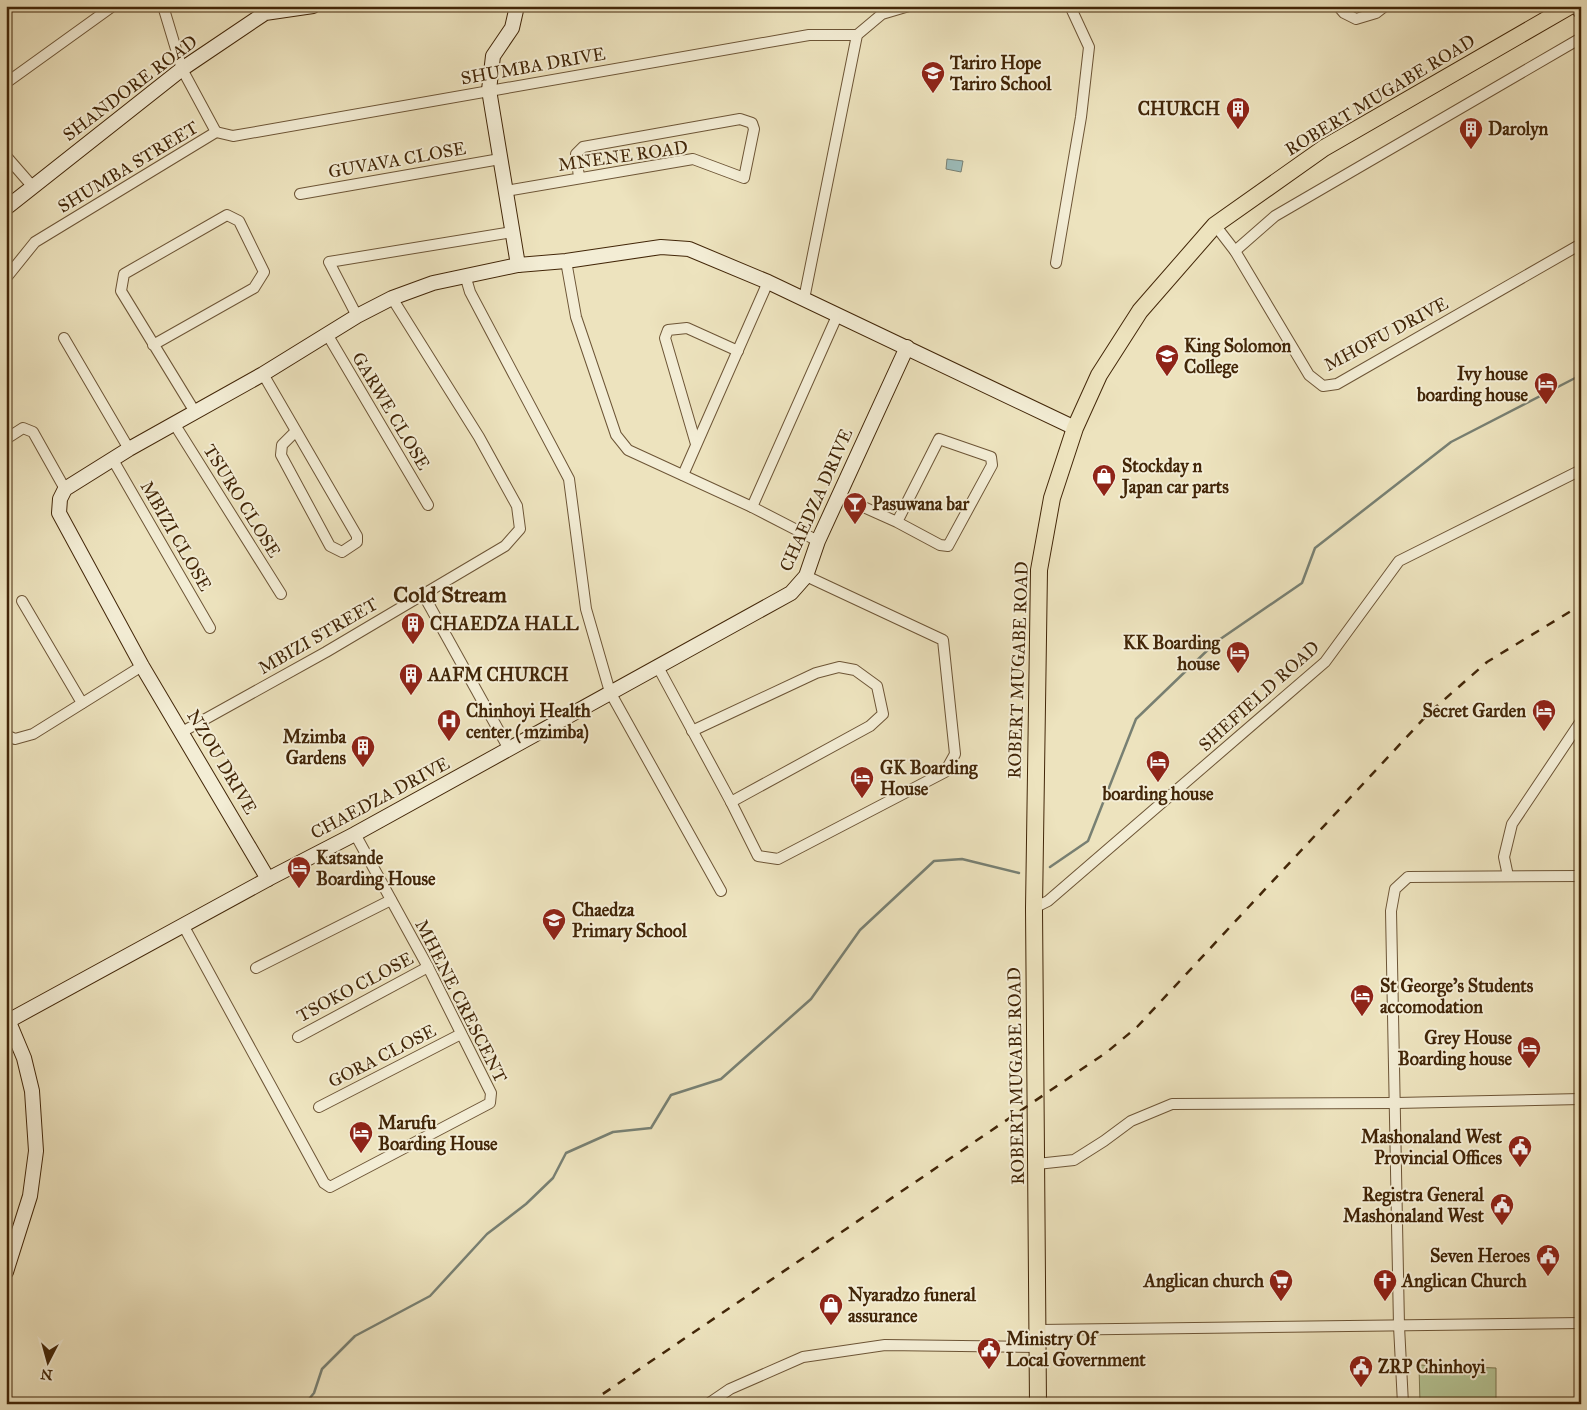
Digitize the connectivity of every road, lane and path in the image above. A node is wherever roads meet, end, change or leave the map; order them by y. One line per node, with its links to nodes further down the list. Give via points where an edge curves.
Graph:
1 (113, 6): 16 (street)
2 (163, 6): 15 (street, SHUMBA STREET)
3 (313, 6): 11 (street, SHANDORE ROAD)
4 (517, 6): 17 (street, via 512,28 493,56)
5 (910, 6): 13 (street, via 882,14)
6 (1070, 6): 31 (street, via 1089,47 1081,117)
7 (1338, 6): 8 (street, via 1356,19 1376,13)
8 (1385, 6)
9 (1570, 6): 26 (main road, ROBERT MUGABE ROAD, via 1324,148)
10 (1576, 6): 12 (street)
11 (264, 10): 15 (street, SHANDORE ROAD)
12 (1581, 12)
13 (857, 35): 17 (street, SHUMBA DRIVE, via 809,35); 37 (street)
14 (1581, 38): 29 (street, via 1274,216)
15 (182, 70): 18 (street, SHUMBA STREET); 22 (street, SHANDORE ROAD)
16 (6, 83)
17 (489, 90): 18 (street, SHUMBA DRIVE, via 232,136); 20 (street)
18 (216, 132): 34 (street, SHUMBA STREET, via 35,242)
19 (6, 156): 22 (street)
20 (500, 159): 23 (street); 24 (street, GUVAVA CLOSE)
21 (579, 177): 21 (street, MNENE ROAD, via 693,159 744,178 754,129 752,123 740,119 584,147 576,154); 23 (street, MNENE ROAD)
22 (33, 187): 25 (street, SHANDORE ROAD)
23 (506, 191): 27 (street)
24 (300, 194)
25 (6, 208)
26 (1216, 225): 29 (street, MHOFU DRIVE); 48 (main road, ROBERT MUGABE ROAD, via 1140,311 1100,375)
27 (512, 232): 32 (street); 38 (street, via 329,262)
28 (1581, 244): 29 (street, MHOFU DRIVE, via 1337,384 1323,386 1309,375)
29 (1235, 251)
30 (566, 261): 32 (street); 35 (street, via 661,247 689,249); 55 (street, via 576,317 616,435 628,450)
31 (1056, 263)
32 (518, 265): 33 (street)
33 (464, 276): 36 (street); 69 (street, via 569,479 586,609)
34 (6, 278)
35 (768, 282): 37 (street); 44 (street)
36 (392, 298): 38 (street); 64 (street, MBIZI STREET, via 479,436 517,506 520,529 504,546)
37 (804, 298): 39 (street)
38 (357, 316): 40 (street)
39 (837, 316): 43 (street); 59 (street)
40 (326, 334): 45 (street); 58 (street, GARWE CLOSE)
41 (64, 338): 52 (street)
42 (153, 345): 42 (street, via 121,291 124,274 227,215 239,221 264,272 254,288); 46 (street)
43 (906, 347): 48 (street); 57 (street, CHAEDZA DRIVE)
44 (738, 351): 51 (street); 51 (street, via 687,328 668,330 664,338)
45 (263, 374): 46 (street); 49 (street)
46 (195, 412): 47 (street)
47 (175, 424): 52 (street); 63 (street, TSURO CLOSE)
48 (1075, 428): 83 (main road, ROBERT MUGABE ROAD, via 1052,498 1038,570)
49 (296, 431): 49 (street, via 357,536 357,542 342,552 330,546 281,455 282,445)
50 (6, 439): 56 (street, via 23,428 33,432)
51 (696, 444): 55 (street)
52 (129, 449): 53 (street)
53 (113, 460): 56 (street); 66 (street, MBIZI CLOSE)
54 (1581, 470): 83 (street, SHEFIELD ROAD, via 1399,561 1325,662 1048,901)
55 (683, 475): 59 (street)
56 (63, 494): 67 (street, NZOU DRIVE, via 59,513)
57 (838, 496): 60 (street); 61 (street, CHAEDZA DRIVE)
58 (428, 505)
59 (752, 507): 61 (street)
60 (897, 522): 60 (street, via 940,545 948,546 992,465 991,457 939,439)
61 (818, 541): 62 (street, CHAEDZA DRIVE)
62 (806, 576): 68 (street, CHAEDZA DRIVE, via 791,594); 76 (street, via 942,640 955,754 945,772 778,859 758,856)
63 (281, 594)
64 (423, 594): 73 (street, MBIZI STREET); 75 (street)
65 (22, 601): 70 (street)
66 (210, 628)
67 (142, 666): 70 (street); 73 (street, NZOU DRIVE)
68 (658, 667): 69 (street, CHAEDZA DRIVE); 72 (street)
69 (610, 692): 75 (street, CHAEDZA DRIVE); 81 (street)
70 (82, 703): 74 (street, via 33,734 15,739)
71 (1581, 721): 78 (street, via 1512,824 1504,857)
72 (692, 731): 76 (street); 76 (street, via 816,673 839,667 855,670 877,686 883,714 870,726)
73 (182, 732): 80 (street, NZOU DRIVE)
74 (6, 735)
75 (509, 749): 77 (street, CHAEDZA DRIVE)
76 (731, 802)
77 (355, 834): 80 (street, CHAEDZA DRIVE); 82 (street, MHENE CRESCENT)
78 (1508, 876): 79 (street); 91 (street, via 1408,877 1395,889 1391,911)
79 (1581, 876)
80 (268, 879): 84 (street, CHAEDZA DRIVE)
81 (722, 891)
82 (390, 900): 85 (street, MHENE CRESCENT); 86 (street)
83 (1034, 908): 93 (main road, ROBERT MUGABE ROAD)
84 (183, 925): 87 (street, CHAEDZA DRIVE); 88 (street, MHENE CRESCENT, via 324,1183 330,1187 490,1103 491,1093)
85 (428, 967): 88 (street, MHENE CRESCENT); 89 (street, TSOKO CLOSE)
86 (256, 968)
87 (8, 1018): 94 (street, via 24,1058 32,1091 36,1151 30,1196)
88 (461, 1034): 92 (street, GORA CLOSE)
89 (298, 1037)
90 (1581, 1099): 91 (street)
91 (1396, 1103): 93 (street, via 1172,1104 1131,1121 1074,1160); 96 (street)
92 (319, 1107)
93 (1037, 1164): 97 (main road, ROBERT MUGABE ROAD)
94 (6, 1272)
95 (1581, 1323): 96 (street)
96 (1399, 1326): 97 (street); 100 (street)
97 (1038, 1339): 98 (street, via 884,1345 803,1357 730,1388); 99 (main road, ROBERT MUGABE ROAD)
98 (708, 1404)
99 (1038, 1404)
100 (1402, 1404)

